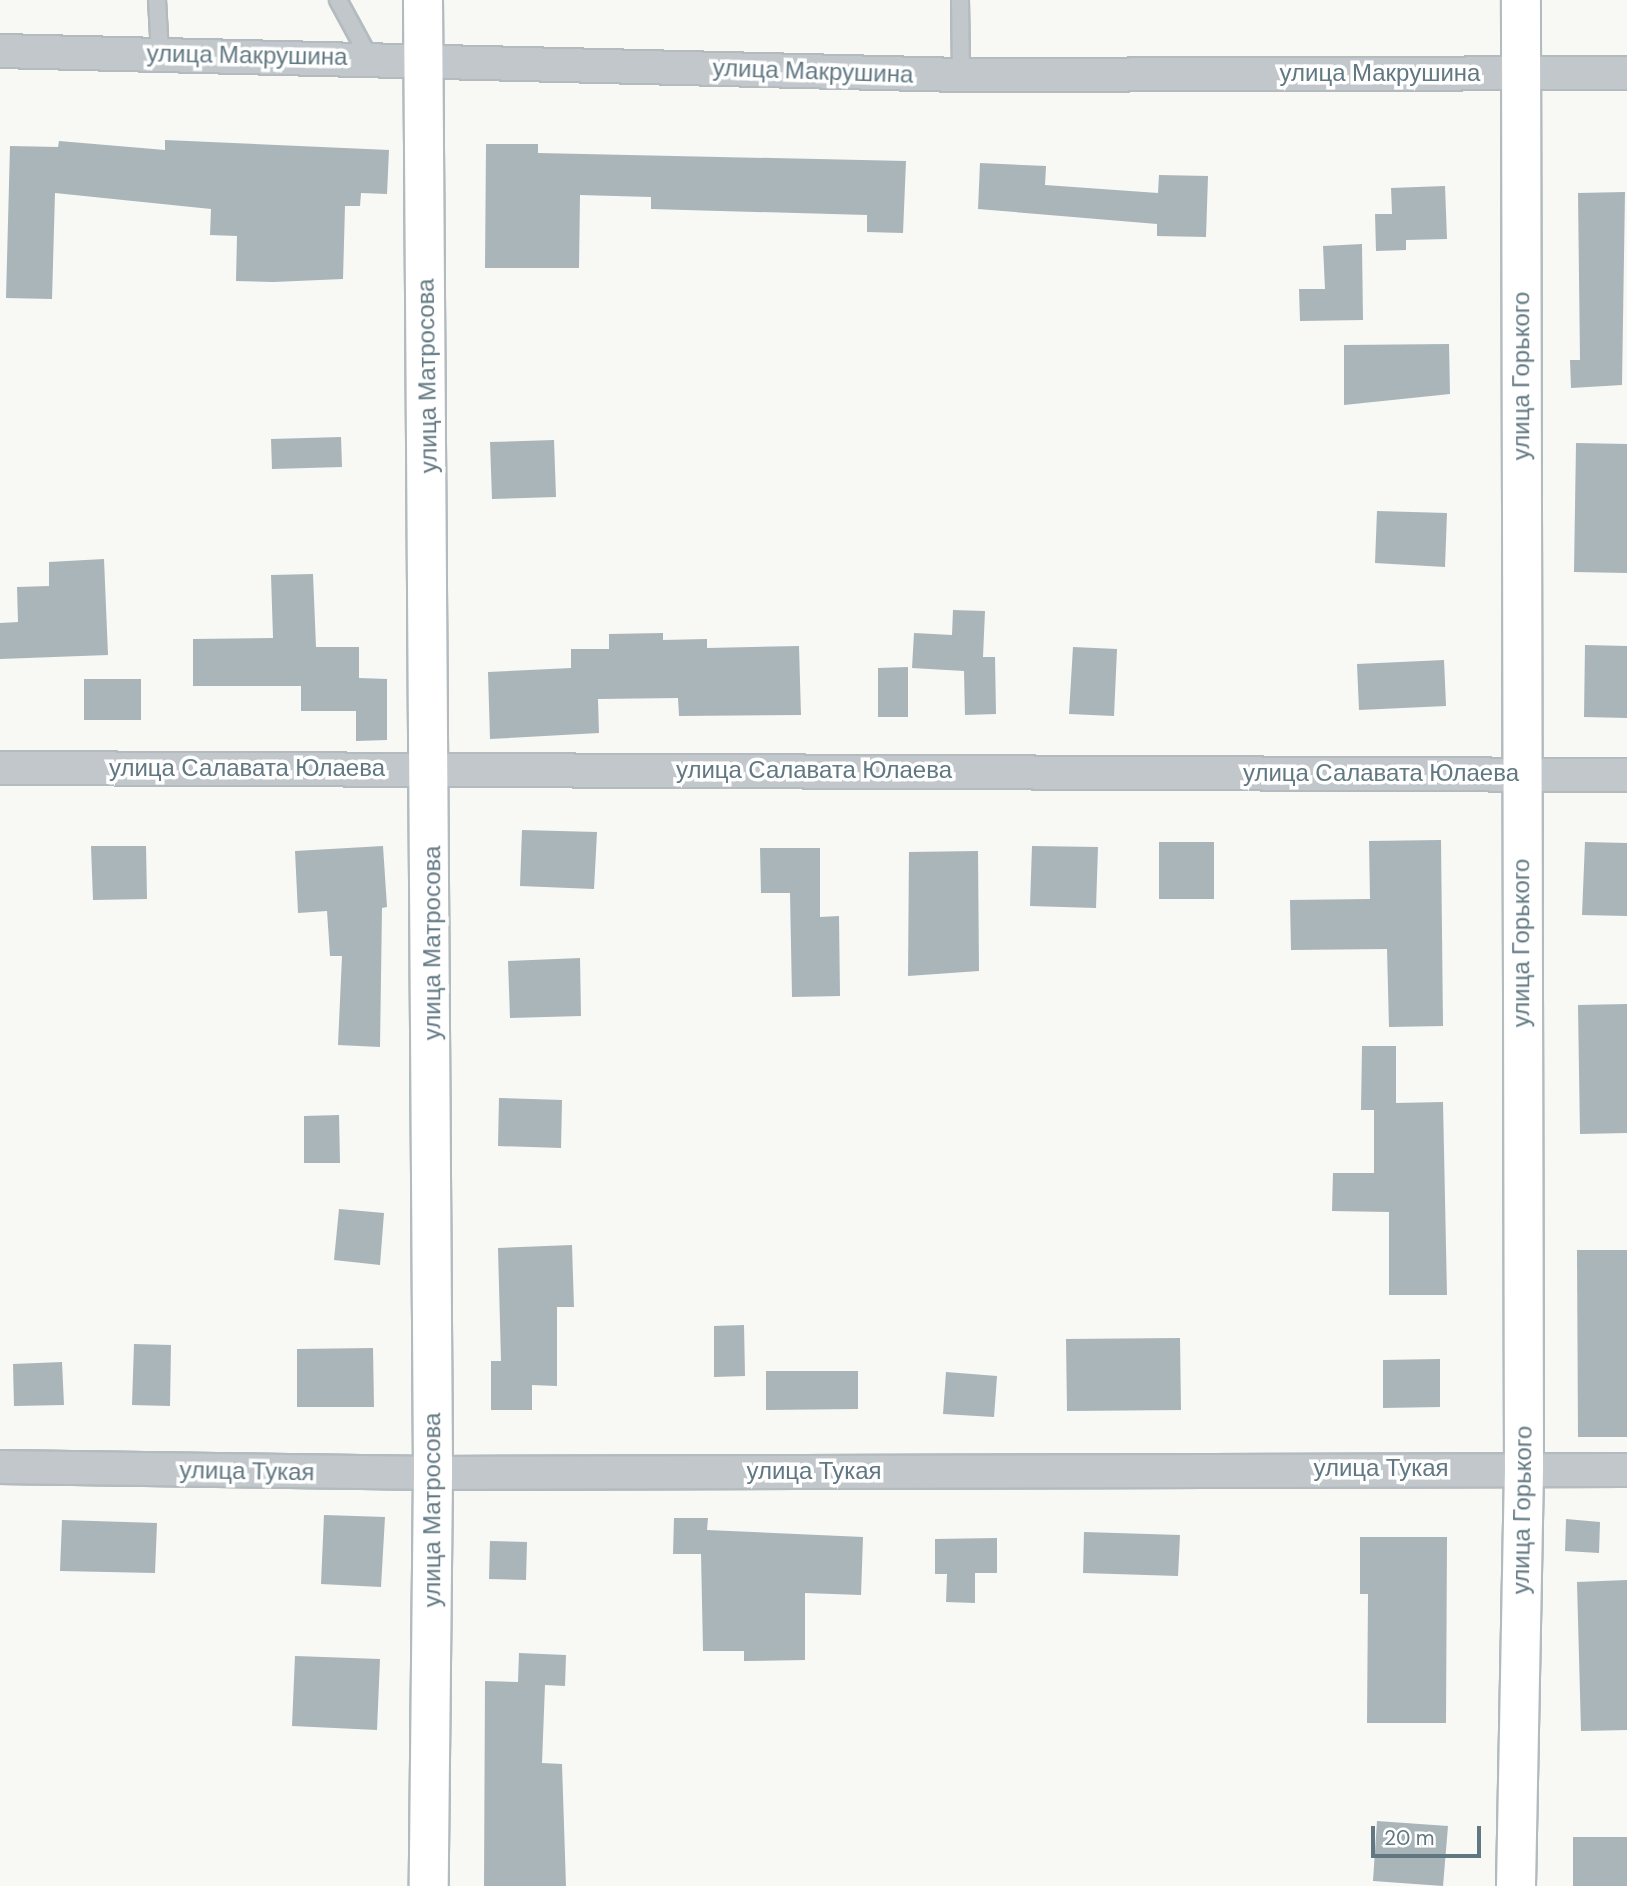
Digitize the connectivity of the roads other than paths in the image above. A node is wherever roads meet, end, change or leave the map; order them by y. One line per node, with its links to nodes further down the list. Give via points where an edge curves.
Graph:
1 (157, 0): 7 (lane)
2 (338, 0): 8 (lane)
3 (424, 0): 9 (street, улица Матросова)
4 (960, 0): 12 (lane)
5 (1521, 0): 10 (street, улица Горького)
6 (0, 51): 7 (street, улица Макрушина)
7 (160, 54): 8 (street, улица Макрушина)
8 (369, 57): 9 (street, улица Макрушина)
9 (424, 59): 12 (street, улица Макрушина); 14 (street, улица Матросова)
10 (1521, 72): 11 (street, улица Макрушина); 12 (street, улица Макрушина); 15 (street, улица Горького)
11 (1627, 73)
12 (961, 75)
13 (0, 768): 14 (street, улица Салавата Юлаева)
14 (431, 768): 15 (street, улица Салавата Юлаева); 20 (street, улица Матросова)
15 (1521, 773): 16 (street, улица Салавата Юлаева); 18 (street, улица Горького)
16 (1627, 775)
17 (0, 1467): 20 (street, улица Тукая)
18 (1524, 1467): 19 (street, улица Тукая); 20 (street, улица Тукая); 22 (street, улица Горького)
19 (1627, 1470)
20 (433, 1473): 21 (street, улица Матросова)
21 (429, 1886)
22 (1516, 1886)

